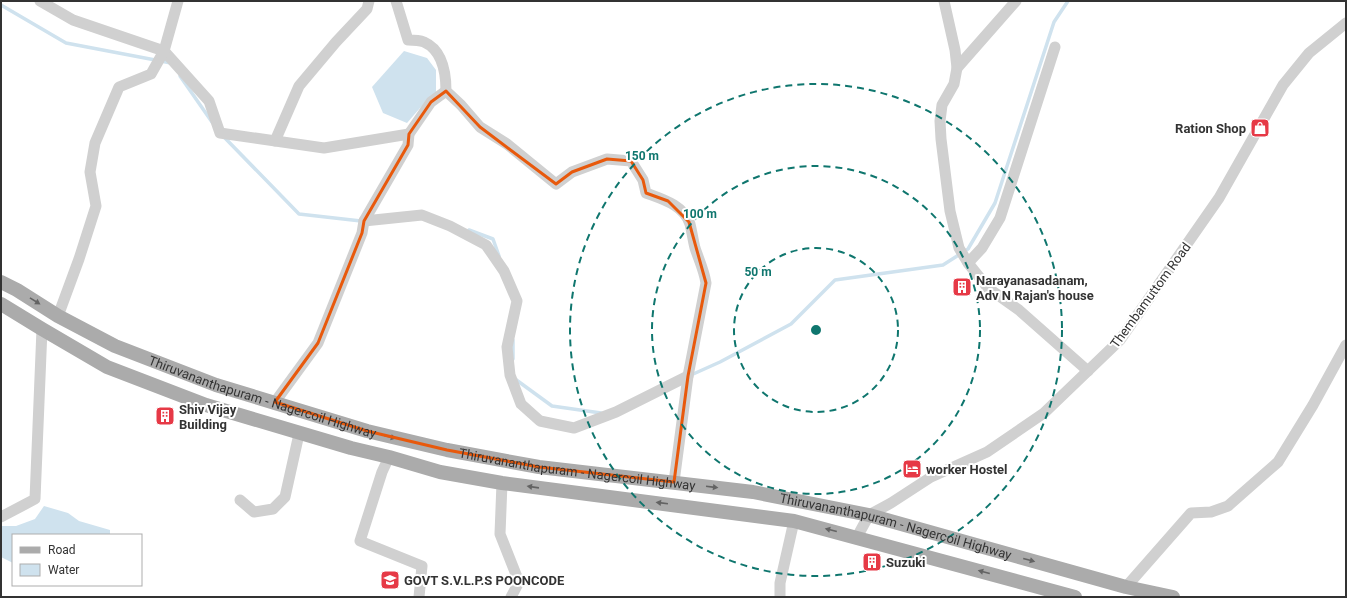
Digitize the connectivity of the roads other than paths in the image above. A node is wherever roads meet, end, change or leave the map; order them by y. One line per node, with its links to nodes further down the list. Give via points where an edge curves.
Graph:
1 (40, 1): 9 (street, via 73,20)
2 (178, 1): 9 (street)
3 (369, 1): 13 (street, via 367,9 299,86)
4 (396, 1): 11 (street, via 408,40 423,41 435,49 443,66)
5 (944, 1): 10 (street)
6 (1016, 1): 10 (street)
7 (1346, 23): 21 (street, Thembamuttom Road, via 1309,53 1283,85 1219,198 1120,340)
8 (1055, 47): 15 (street, via 1000,218 982,248)
9 (163, 53): 13 (street, via 209,101 220,133); 18 (street, via 151,74 119,87 95,143 90,172 96,206)
10 (957, 68): 15 (street, via 954,84 942,105 940,122 950,211 959,248)
11 (446, 91): 12 (street, via 432,102); 22 (street, via 480,127 507,144 556,184 572,172 607,159 631,161 643,180 646,193 668,201 682,211 689,222 706,283)
12 (409, 134): 13 (street, via 324,148); 14 (street, via 408,145)
13 (275, 141)
14 (364, 221): 22 (street, via 422,215 486,245 504,271 517,301 507,347 510,375 521,404 540,421 574,428 616,412); 23 (street, via 362,233 318,343)
15 (968, 263): 21 (street, via 988,288 1019,310)
16 (1, 282): 18 (main road, Thiruvananthapuram - Nagercoil Highway, one-way to 18)
17 (1, 304): 19 (main road, Thiruvananthapuram - Nagercoil Highway)
18 (58, 316): 23 (main road, Thiruvananthapuram - Nagercoil Highway, via 122,348 216,385)
19 (42, 329): 24 (main road, Thiruvananthapuram - Nagercoil Highway, via 107,367 206,405); 30 (street, via 35,499)
20 (1346, 345): 33 (street, via 1278,462 1228,506 1211,512 1191,514)
21 (1088, 371): 29 (street, Thembamuttom Road, via 1044,413 988,452 931,477)
22 (688, 376): 26 (street)
23 (275, 402): 26 (main road, Thiruvananthapuram - Nagercoil Highway, one-way to 26, via 367,431 447,450 539,467)
24 (299, 434): 25 (main road, Thiruvananthapuram - Nagercoil Highway); 28 (street, via 285,497 273,508 254,512)
25 (389, 457): 27 (main road, Thiruvananthapuram - Nagercoil Highway, via 440,472); 34 (street, via 360,541 422,566)
26 (674, 482): 29 (main road, Thiruvananthapuram - Nagercoil Highway, one-way to 29, via 753,492)
27 (502, 483): 31 (main road, Thiruvananthapuram - Nagercoil Highway, one-way to 27); 35 (street, via 500,534 519,582)
28 (240, 500)
29 (869, 515): 32 (street); 33 (main road, Thiruvananthapuram - Nagercoil Highway, one-way to 33)
30 (1, 517)
31 (794, 521): 32 (main road, Thiruvananthapuram - Nagercoil Highway, one-way to 31); 36 (street, via 780,584)
32 (857, 537): 37 (main road, Thiruvananthapuram - Nagercoil Highway, one-way to 32)
33 (1126, 587): 38 (main road, Thiruvananthapuram - Nagercoil Highway)
34 (419, 597)
35 (511, 597)
36 (780, 597)
37 (1075, 597)
38 (1173, 597)

